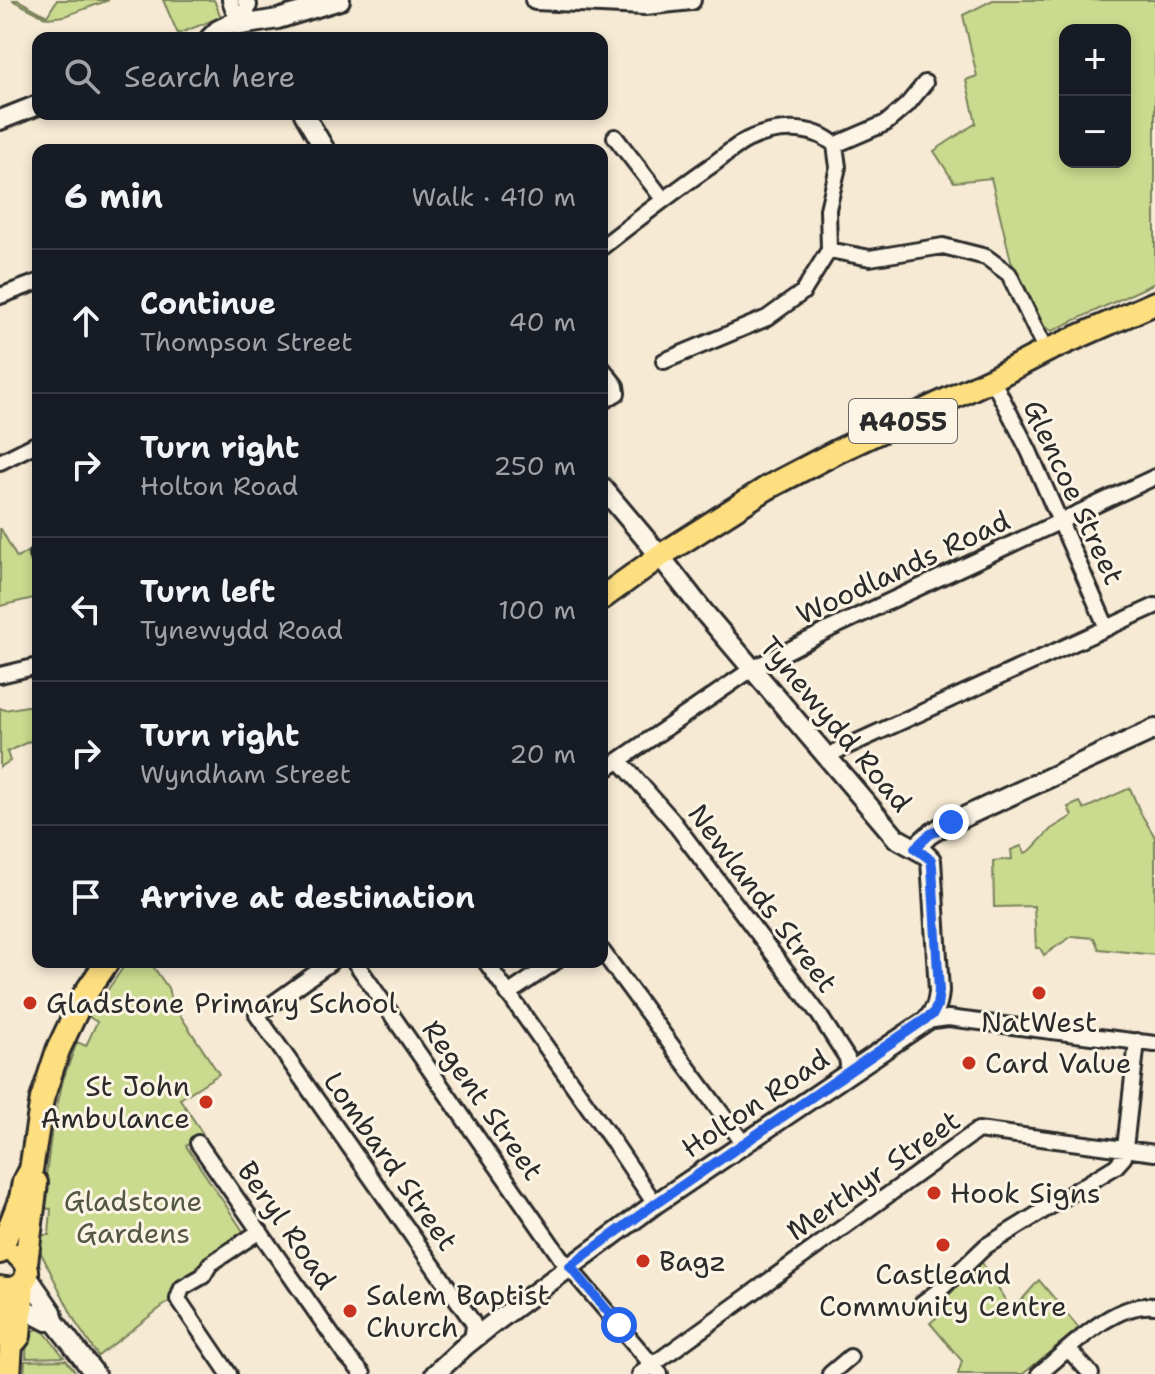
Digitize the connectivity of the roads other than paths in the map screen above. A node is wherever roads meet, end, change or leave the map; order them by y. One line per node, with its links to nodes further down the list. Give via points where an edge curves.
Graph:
1 (230, 0): 6 (street)
2 (340, 0): 6 (main road)
3 (535, 0): 5 (main road)
4 (691, 0): 5 (main road)
5 (645, 3)
6 (250, 26): 7 (main road, via 230,24)
7 (218, 32)
8 (925, 83): 14 (street, via 886,123)
9 (32, 107): 10 (main road)
10 (0, 120)
11 (308, 120): 13 (main road)
12 (615, 137): 15 (street)
13 (322, 144)
14 (835, 145): 15 (street, via 814,132 785,129 747,140); 17 (street, via 838,167 828,209)
15 (663, 199): 16 (street)
16 (608, 242)
17 (829, 250): 21 (street, via 870,258 943,246 986,257 1009,274); 22 (street, via 803,292 767,318)
18 (32, 284): 19 (street)
19 (0, 296)
20 (1153, 308): 21 (main road, A4055)
21 (1046, 351): 24 (main road, A4055)
22 (664, 361)
23 (608, 376): 25 (street, via 617,393)
24 (992, 379): 30 (street, Glencoe Street); 31 (main road, A4055, via 767,488)
25 (608, 398)
26 (32, 446): 27 (street)
27 (0, 462)
28 (1155, 477): 30 (street, Woodlands Road)
29 (608, 494): 31 (main road, Tynewydd Road)
30 (1059, 522): 34 (street, Glencoe Street); 36 (street, Woodlands Road)
31 (660, 556): 32 (main road, A4055); 36 (main road, Tynewydd Road)
32 (608, 594)
33 (1155, 606): 34 (street)
34 (1107, 628): 39 (street)
35 (32, 667): 37 (street)
36 (752, 669): 39 (main road, Tynewydd Road); 40 (street, Woodlands Road)
37 (0, 675)
38 (1155, 729): 42 (main road, via 940,828)
39 (826, 756): 42 (main road, Tynewydd Road, via 896,838)
40 (620, 761): 41 (street, Woodlands Road); 53 (street, Newlands Street, via 672,820 818,1013 847,1058)
41 (608, 768)
42 (915, 848): 50 (main road, Tynewydd Road, via 932,867 939,991 937,1006)
43 (608, 959): 55 (street)
44 (103, 968): 58 (main road, via 83,997 54,1061 39,1112)
45 (323, 968): 66 (street, Lombard Street, via 257,1015 472,1321)
46 (359, 968): 61 (street, Regent Street)
47 (490, 968): 49 (street)
48 (546, 968): 49 (street)
49 (508, 994): 59 (street)
50 (926, 1021): 51 (street, via 948,1018); 53 (main road, Holton Road)
51 (1137, 1041): 52 (street); 56 (street)
52 (1155, 1044)
53 (847, 1074): 55 (main road, Holton Road)
54 (198, 1143): 60 (street, Beryl Road)
55 (744, 1144): 59 (main road, Holton Road)
56 (1125, 1149): 57 (street, Merthyr Street); 63 (street, via 1116,1166 986,1246); 69 (street, Merthyr Street, via 978,1130)
57 (1155, 1153)
58 (31, 1170): 62 (main road, via 24,1182); 62 (main road, via 36,1184)
59 (655, 1204): 61 (main road, Holton Road)
60 (260, 1231): 72 (street, via 210,1264 203,1276 182,1288 178,1299); 73 (street, Beryl Road)
61 (570, 1266): 66 (main road, Holton Road); 69 (street, Regent Street)
62 (10, 1274): 65 (main road, via 52,1312); 65 (main road, via 47,1321); 70 (main road)
63 (922, 1303)
64 (1155, 1306): 67 (street, via 1116,1313)
65 (54, 1321): 71 (main road)
66 (472, 1340): 74 (main road, Holton Road)
67 (1069, 1350): 77 (street); 78 (street)
68 (850, 1357): 76 (street)
69 (656, 1369): 75 (street, Merthyr Street)
70 (9, 1374)
71 (95, 1374)
72 (229, 1374)
73 (363, 1374)
74 (435, 1374)
75 (640, 1374)
76 (830, 1374)
77 (1039, 1374)
78 (1091, 1374)

